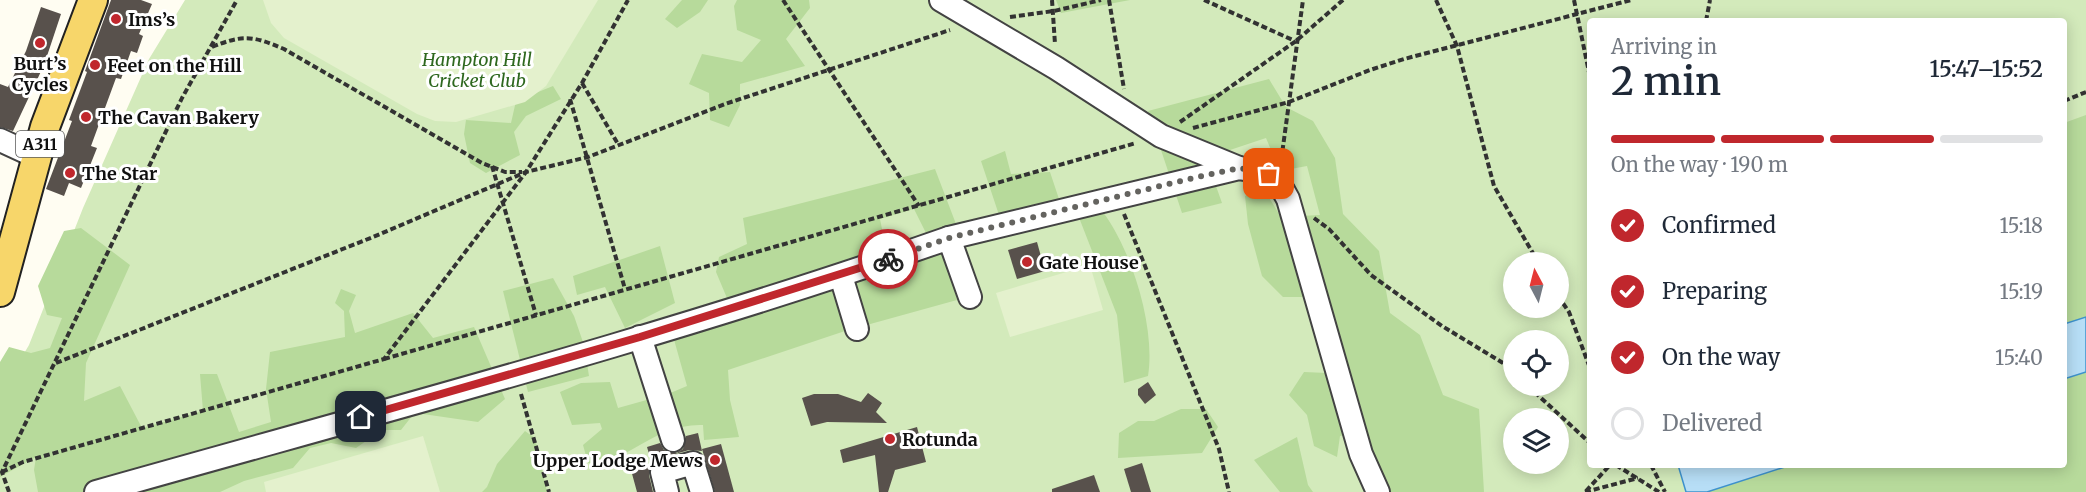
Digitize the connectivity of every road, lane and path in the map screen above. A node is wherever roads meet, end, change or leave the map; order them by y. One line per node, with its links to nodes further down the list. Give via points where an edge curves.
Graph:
1 (93, 0): 35 (main road, A311)
2 (237, 0): 22 (path)
3 (628, 0): 26 (path)
4 (783, 0): 25 (path)
5 (941, 0): 19 (lane)
6 (1052, 0): 16 (path)
7 (1101, 0): 16 (path)
8 (1109, 0): 31 (path)
9 (1204, 0): 20 (path)
10 (1303, 0): 20 (path)
11 (1343, 0): 20 (path)
12 (1436, 0): 21 (path)
13 (1574, 0): 17 (path)
14 (1631, 0): 17 (path)
15 (1710, 0): 18 (path)
16 (1054, 11): 19 (path); 24 (path)
17 (1577, 16): 21 (path); 23 (path)
18 (1707, 18)
19 (977, 21): 24 (lane); 25 (path)
20 (1296, 41): 30 (path); 32 (path)
21 (1456, 46): 30 (path, via 1370,70); 47 (path, via 1494,186)
22 (211, 47): 37 (path, via 235,38 256,37); 58 (path, via 182,98)
23 (1587, 63)
24 (1056, 68): 31 (lane)
25 (831, 71): 34 (path, via 725,104); 45 (path)
26 (582, 83): 28 (path); 34 (path)
27 (2086, 92): 29 (path)
28 (570, 99): 36 (path); 39 (path)
29 (2067, 100)
30 (1289, 102): 32 (path); 40 (path, via 1282,154)
31 (1129, 113): 32 (lane)
32 (1161, 136): 38 (lane); 45 (path)
33 (0, 140): 35 (lane)
34 (618, 144): 36 (path)
35 (37, 157): 49 (main road, A311)
36 (588, 157): 39 (path); 50 (path)
37 (492, 166): 39 (path, via 505,172); 41 (path)
38 (1239, 168): 40 (lane); 42 (lane)
39 (526, 172): 41 (path); 44 (path)
40 (1269, 174): 43 (lane, via 1280,182)
41 (498, 183): 44 (path); 58 (path)
42 (1118, 197): 46 (lane); 74 (path, via 1219,449)
43 (1288, 198): 59 (path, via 1329,229 1371,275 1442,327); 75 (lane, via 1361,454)
44 (503, 203): 53 (path); 56 (path)
45 (919, 206): 50 (path)
46 (949, 238): 48 (lane); 51 (lane)
47 (1532, 252)
48 (841, 276): 54 (lane); 55 (lane)
49 (1, 286)
50 (625, 289): 53 (path)
51 (970, 297)
52 (1569, 312): 57 (path)
53 (536, 315): 56 (path)
54 (857, 329)
55 (640, 337): 60 (lane); 63 (lane)
56 (384, 359): 67 (path, via 23,462)
57 (1587, 360)
58 (56, 363): 67 (path)
59 (1503, 363)
60 (516, 373): 70 (lane); 71 (path)
61 (1539, 396): 62 (path)
62 (1587, 440)
63 (677, 455): 72 (lane, via 662,472); 73 (lane, via 693,463)
64 (1607, 468): 76 (path)
65 (1621, 468): 68 (path)
66 (1653, 468): 78 (path)
67 (2, 472): 69 (path)
68 (1638, 478): 76 (path); 77 (path)
69 (9, 492)
70 (96, 492)
71 (549, 492)
72 (667, 492)
73 (702, 492)
74 (1229, 492)
75 (1378, 492)
76 (1585, 492)
77 (1659, 492)
78 (1665, 492)

